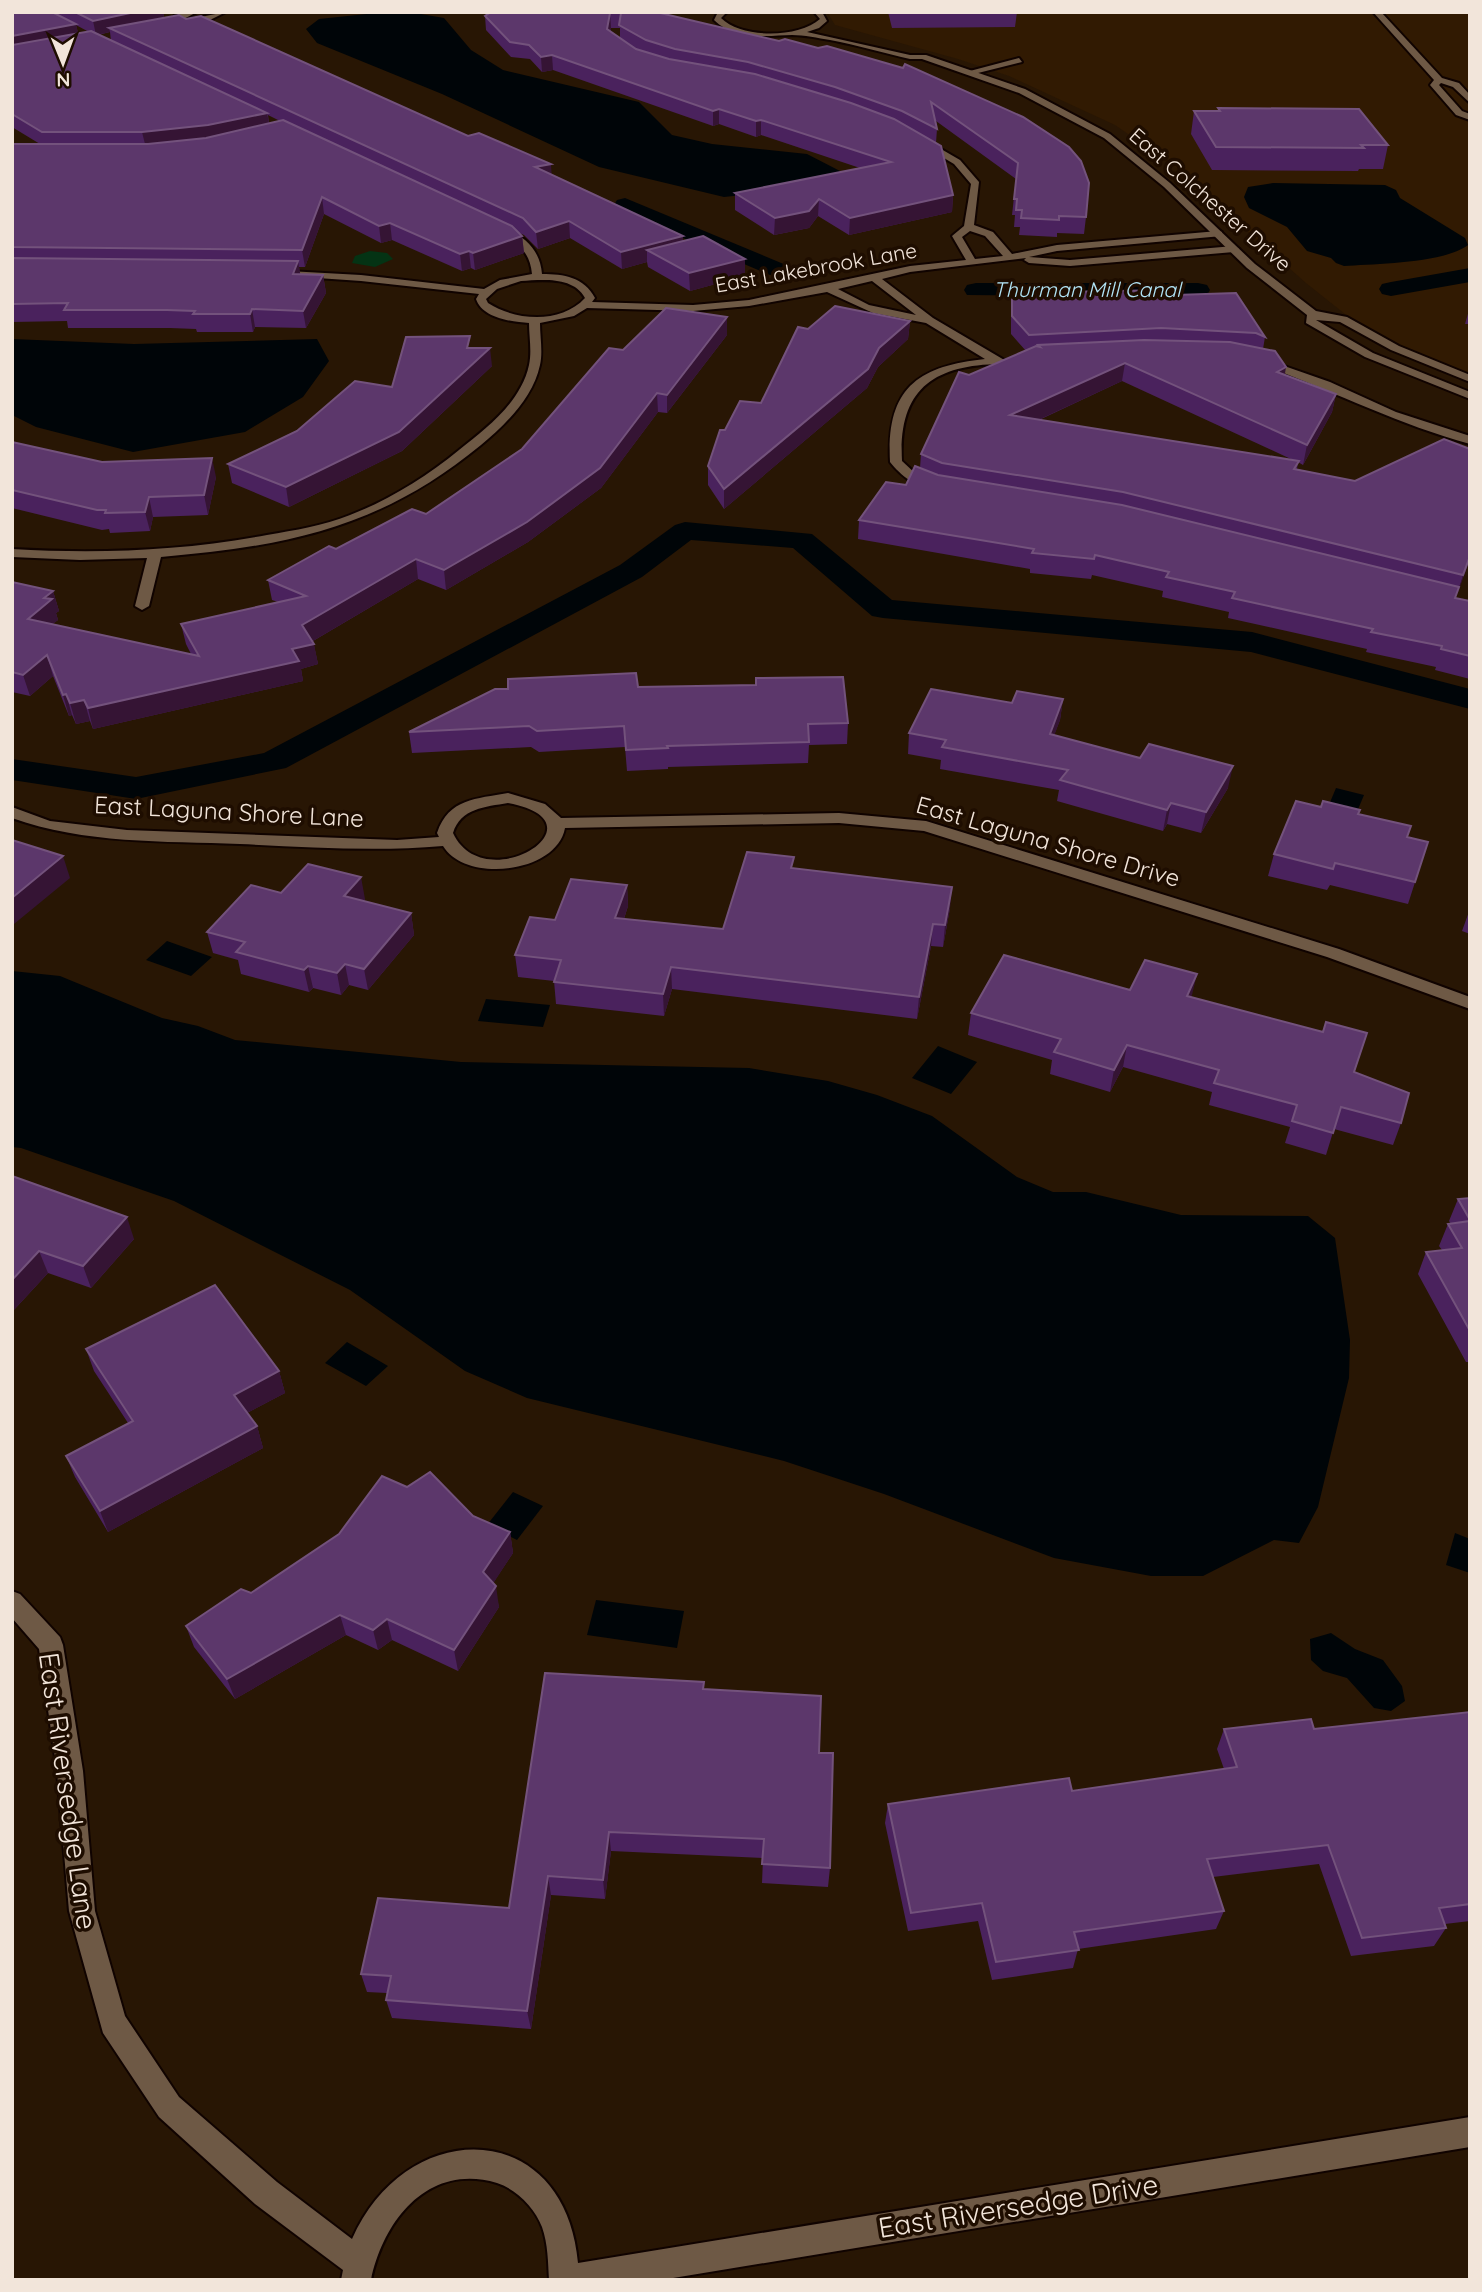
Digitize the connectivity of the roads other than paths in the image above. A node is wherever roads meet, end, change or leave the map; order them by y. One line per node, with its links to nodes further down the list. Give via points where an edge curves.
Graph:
1 (193, 12): 6 (street, via 177,18)
2 (222, 12): 6 (street)
3 (818, 12): 7 (street)
4 (1377, 12): 13 (street)
5 (718, 13): 9 (street, via 719,23 737,31)
6 (176, 24): 8 (street)
7 (822, 24): 9 (street); 10 (street, East Colchester Drive, via 925,53)
8 (166, 26)
9 (794, 33): 10 (street, East Colchester Drive)
10 (923, 58): 12 (street, East Colchester Drive)
11 (1019, 60): 12 (street)
12 (970, 72): 19 (street, East Colchester Drive, via 1022,91 1107,136)
13 (1439, 80): 14 (street, via 1456,85); 15 (street, via 1434,85 1459,113)
14 (1470, 100)
15 (1470, 117)
16 (917, 139): 18 (street, via 957,162 976,184)
17 (494, 226): 24 (street, via 519,239 535,255)
18 (970, 227): 21 (street, via 989,234); 22 (street, via 957,236)
19 (1218, 234): 20 (street, East Colchester Drive); 21 (street, East Lakebrook Lane, via 1056,248)
20 (1234, 249): 21 (street, East Lakebrook Lane, via 1070,263); 29 (street, East Colchester Drive)
21 (1010, 258): 22 (street, East Lakebrook Lane)
22 (972, 262): 25 (street, East Lakebrook Lane)
23 (262, 272): 27 (street)
24 (537, 277): 27 (street, via 506,282); 28 (street, via 581,285 590,298)
25 (873, 277): 26 (street, East Lakebrook Lane); 31 (street)
26 (829, 288): 28 (street, East Lakebrook Lane, via 693,308); 31 (street, via 855,306 889,316)
27 (485, 292): 30 (street, via 481,299 490,312)
28 (586, 305): 30 (street, via 566,315)
29 (1313, 314): 35 (street, East Colchester Drive, via 1343,319 1395,348); 36 (street, East Colchester Drive, via 1310,321 1369,355)
30 (535, 320): 40 (street, via 535,367 516,402 486,436 408,492 335,525 240,545)
31 (929, 320): 34 (street)
32 (1252, 357): 37 (street, via 1392,415)
33 (1009, 360): 34 (street)
34 (995, 361): 38 (street, via 944,369 918,384 897,415 897,462 913,478)
35 (1470, 379)
36 (1470, 396)
37 (1470, 440)
38 (950, 490)
39 (12, 553): 40 (street, via 68,557)
40 (155, 553): 41 (street)
41 (142, 606)
42 (12, 812): 44 (street, East Laguna Shore Lane, via 47,825 127,835 397,845)
43 (555, 823): 44 (street, via 549,845 520,861 464,859); 44 (street, via 550,813 525,800 490,800 459,810 444,830); 45 (street, East Laguna Shore Drive, via 839,818 926,826 1333,953)
44 (445, 841)
45 (1470, 1003)
46 (12, 1601): 48 (street, East Riversedge Lane, via 51,1645 70,1771 82,1911 113,2023 169,2107)
47 (1470, 2132): 49 (street, East Riversedge Drive)
48 (357, 2271): 49 (street, East Riversedge Drive, via 372,2226 390,2200 440,2168 467,2163 495,2166 519,2177 540,2195 560,2239)
49 (565, 2280)

